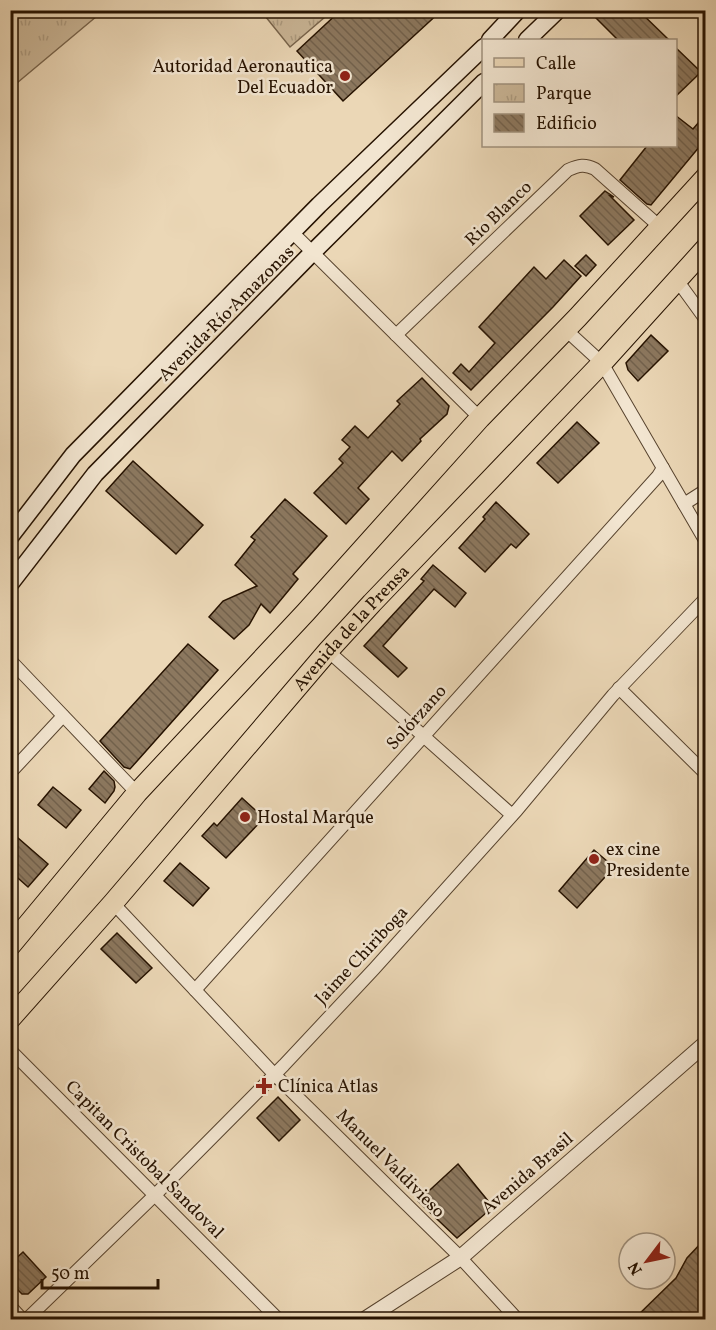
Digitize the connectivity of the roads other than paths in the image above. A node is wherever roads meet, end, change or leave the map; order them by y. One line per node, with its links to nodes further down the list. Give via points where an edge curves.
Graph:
1 (518, 10): 3 (main road, Avenida Río Amazonas)
2 (558, 10): 4 (main road)
3 (491, 39)
4 (528, 39)
5 (482, 49): 9 (main road, Avenida Río Amazonas)
6 (482, 83): 11 (main road, Avenida Río Amazonas)
7 (705, 177): 8 (main road)
8 (659, 226): 14 (main road); 15 (street, Rio Blanco, via 595,169 584,165 568,170)
9 (292, 232): 11 (street); 21 (main road, Avenida Río Amazonas, via 73,455)
10 (705, 248): 12 (main road, Avenida de la Prensa)
11 (313, 252): 15 (street); 23 (main road, Avenida Río Amazonas, via 95,474)
12 (677, 280): 13 (street); 16 (main road, Avenida de la Prensa)
13 (705, 320)
14 (566, 330): 16 (street); 17 (main road)
15 (396, 335): 17 (street)
16 (602, 363): 18 (street); 25 (main road, Avenida de la Prensa)
17 (480, 418): 32 (main road)
18 (663, 468): 20 (street); 29 (street, Solórzano)
19 (705, 490): 20 (street)
20 (684, 504): 22 (street)
21 (10, 537)
22 (705, 542)
23 (10, 584)
24 (705, 598): 27 (street, Jaime Chiriboga)
25 (328, 651): 29 (street); 34 (main road, Avenida de la Prensa)
26 (10, 660): 28 (street)
27 (619, 688): 31 (street); 33 (street, Jaime Chiriboga)
28 (63, 716): 30 (street); 32 (street)
29 (422, 737): 33 (street); 36 (street, Solórzano)
30 (10, 773)
31 (705, 774)
32 (137, 793): 35 (main road)
33 (512, 815): 40 (street, Jaime Chiriboga, via 375,969)
34 (113, 903): 36 (street, Manuel Valdivieso); 37 (main road, Avenida de la Prensa)
35 (10, 946)
36 (195, 990): 40 (street, Manuel Valdivieso)
37 (10, 1019)
38 (705, 1043): 42 (street, Avenida Brasil)
39 (10, 1050): 41 (street, Capitan Cristobal Sandoval)
40 (274, 1074): 41 (street, Jaime Chiriboga); 42 (street, Manuel Valdivieso)
41 (154, 1196): 44 (street, Jaime Chiriboga); 45 (street, Capitan Cristobal Sandoval)
42 (460, 1258): 46 (street, Avenida Brasil); 47 (street, Manuel Valdivieso)
43 (10, 1306): 44 (street)
44 (25, 1320)
45 (279, 1320)
46 (364, 1320)
47 (518, 1320)

